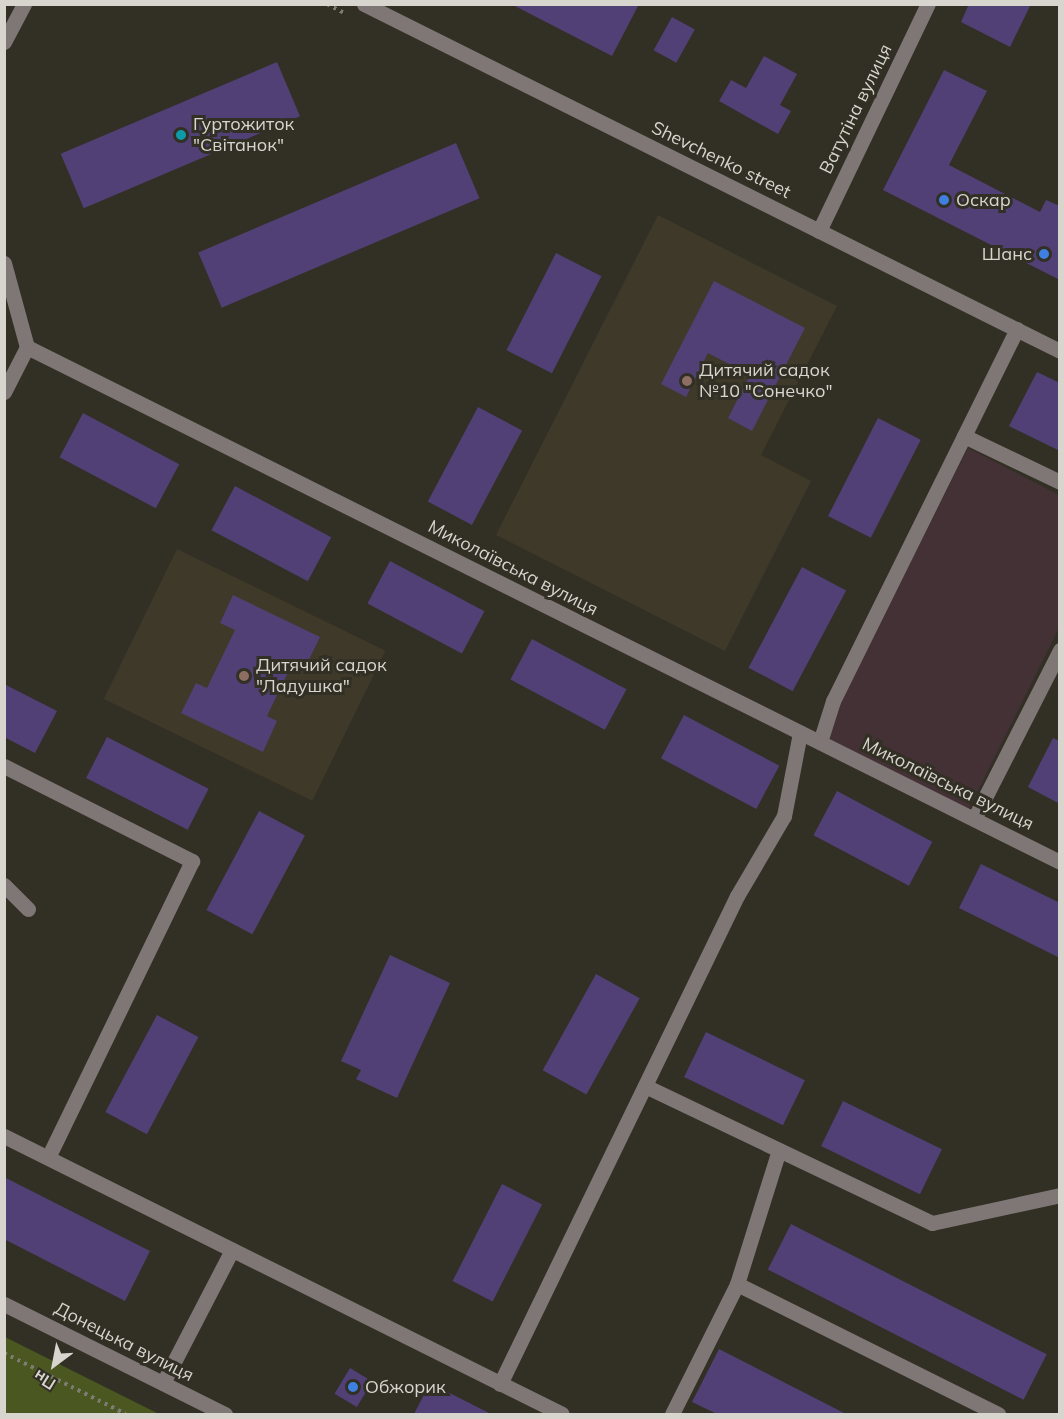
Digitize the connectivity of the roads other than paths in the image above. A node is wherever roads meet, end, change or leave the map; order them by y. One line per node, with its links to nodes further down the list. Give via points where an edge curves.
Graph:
1 (24, 4): 4 (street)
2 (364, 4): 5 (street, Shevchenko street)
3 (928, 4): 5 (street, Ватутіна вулиця)
4 (4, 42)
5 (819, 231): 7 (street, Shevchenko street)
6 (4, 263): 8 (street)
7 (1017, 329): 9 (street, Shevchenko street); 11 (street)
8 (27, 347): 10 (street); 15 (street, Миколаївська вулиця)
9 (1059, 351)
10 (4, 392)
11 (964, 435): 12 (street); 16 (street, via 833,701)
12 (1059, 482)
13 (1059, 650): 14 (street)
14 (1054, 675): 18 (street)
15 (800, 733): 16 (street, Миколаївська вулиця); 22 (street, via 784,816 737,896)
16 (820, 742): 18 (street, Миколаївська вулиця)
17 (4, 766): 25 (street, via 192,861)
18 (974, 819): 19 (street, Миколаївська вулиця)
19 (1059, 861)
20 (4, 885): 21 (street)
21 (28, 909)
22 (645, 1086): 24 (street); 31 (street)
23 (4, 1136): 25 (street)
24 (779, 1150): 26 (street, via 932,1224); 28 (street)
25 (48, 1157): 27 (street)
26 (1059, 1196)
27 (232, 1250): 30 (street); 31 (street)
28 (737, 1284): 34 (street); 35 (street)
29 (4, 1304): 30 (street, Донецька вулиця)
30 (163, 1383): 32 (street, Донецька вулиця)
31 (500, 1384): 33 (street)
32 (225, 1414)
33 (562, 1414)
34 (672, 1414)
35 (998, 1414)

